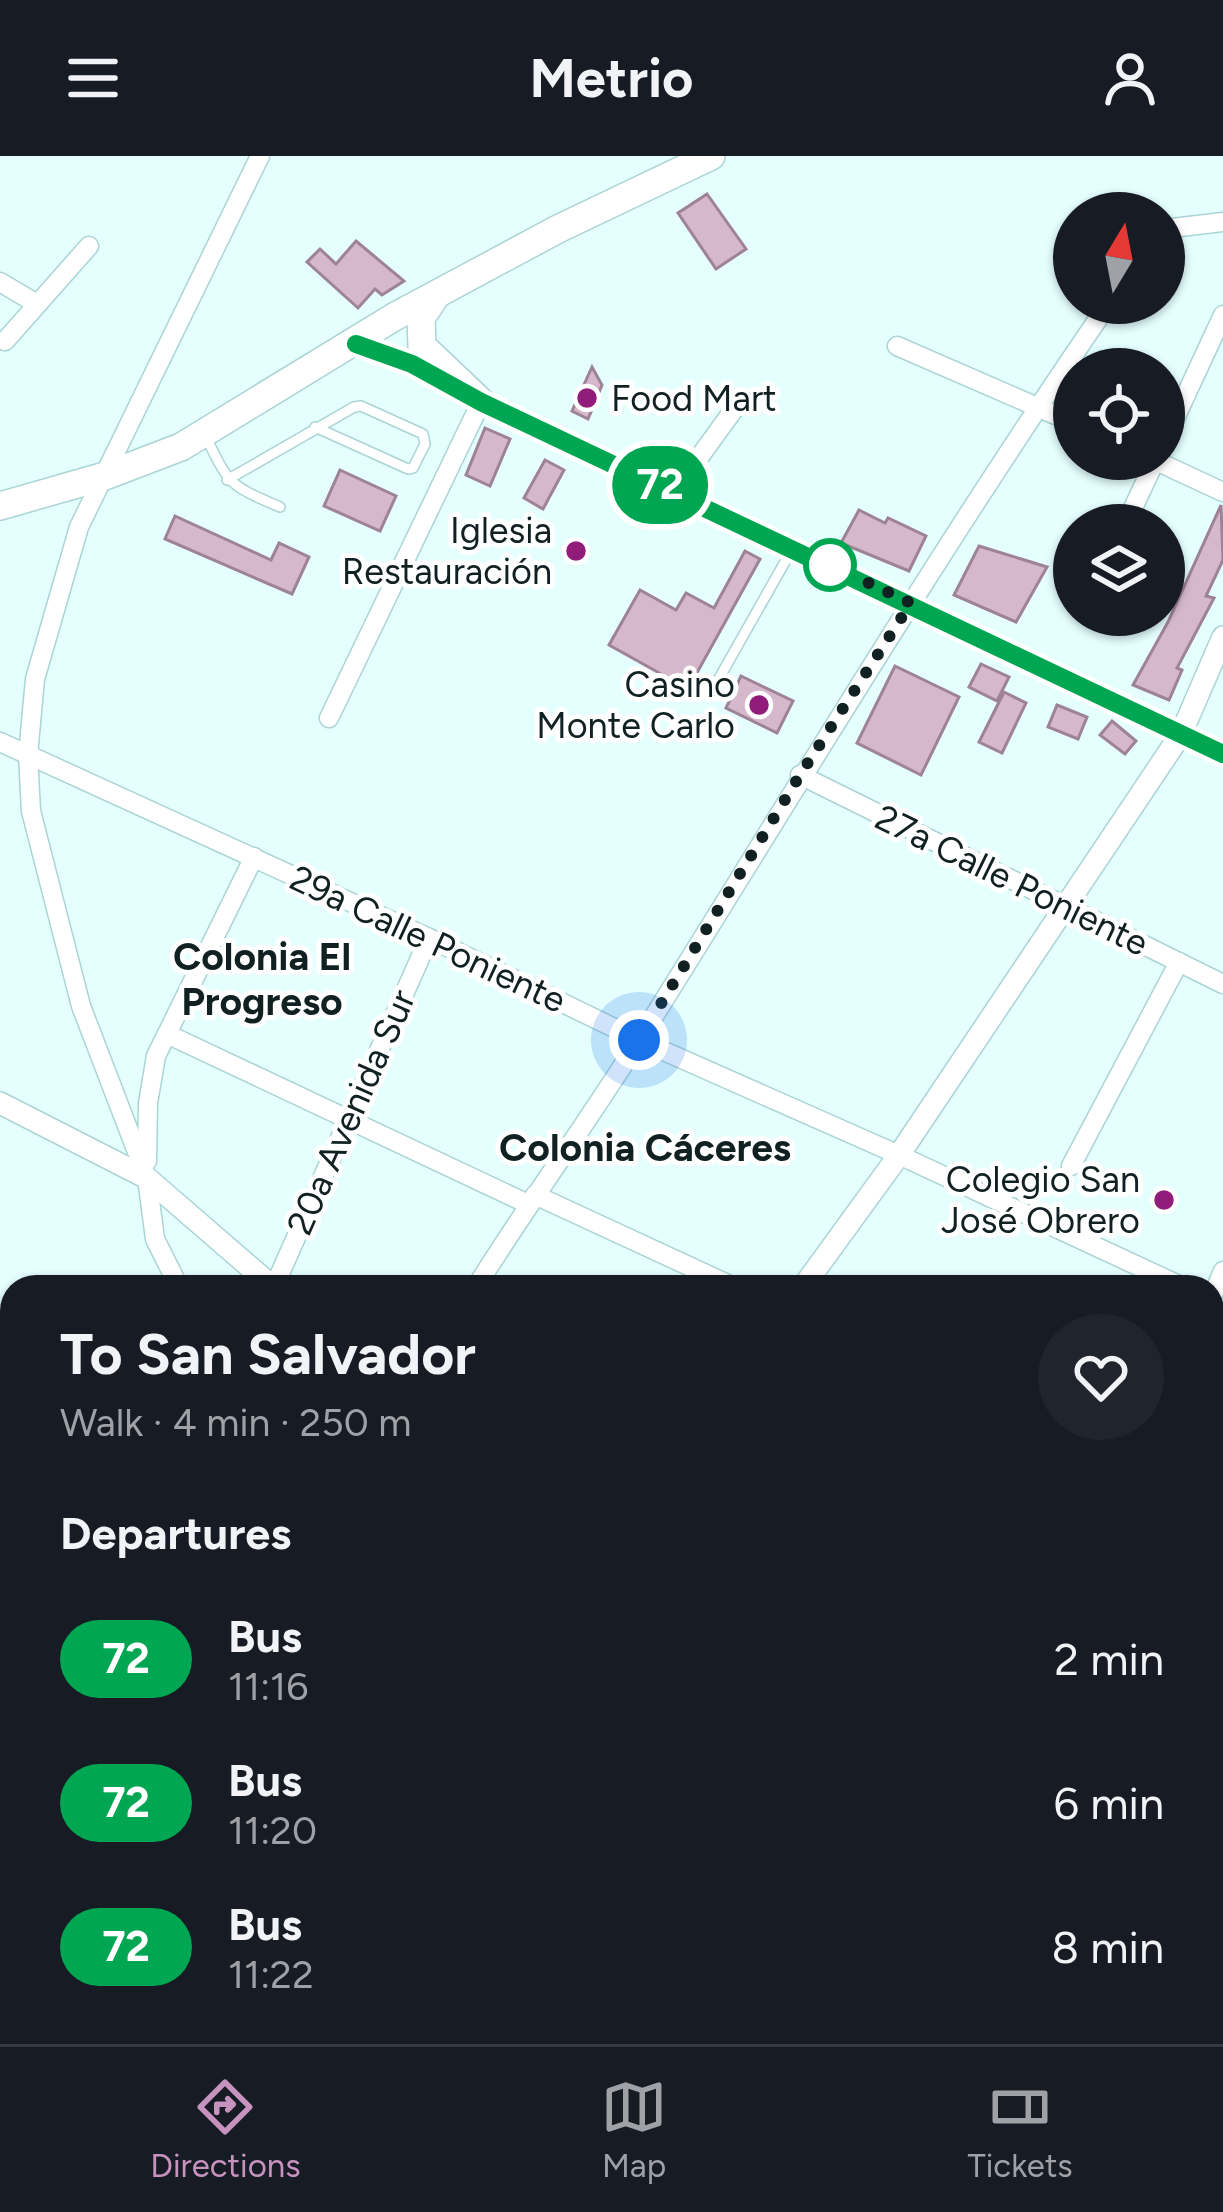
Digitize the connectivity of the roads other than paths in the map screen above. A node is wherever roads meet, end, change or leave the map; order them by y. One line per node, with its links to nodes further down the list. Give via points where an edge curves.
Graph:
1 (260, 156): 22 (street)
2 (711, 156): 7 (main road)
3 (1223, 222): 4 (street)
4 (1185, 227)
5 (89, 246): 8 (street)
6 (0, 282): 8 (street)
7 (437, 294): 12 (main road); 16 (main road, via 421,318 422,346)
8 (37, 304): 11 (street)
9 (1223, 316): 14 (street)
10 (1095, 324): 17 (street)
11 (5, 341)
12 (356, 344): 16 (street); 20 (main road)
13 (897, 346): 17 (street)
14 (1185, 397)
15 (740, 401): 24 (street)
16 (481, 402): 24 (street); 32 (street)
17 (1038, 406): 18 (street); 29 (street)
18 (1053, 413)
19 (315, 428): 19 (lane, via 408,469 425,444 423,434 361,406); 23 (lane)
20 (205, 434): 22 (main road); 23 (lane)
21 (1185, 474): 25 (street)
22 (105, 476): 26 (main road); 36 (street, via 79,527 35,679)
23 (226, 480): 27 (lane)
24 (674, 492): 28 (street)
25 (1223, 492)
26 (0, 506)
27 (280, 506)
28 (793, 548): 29 (street); 31 (lane)
29 (911, 603): 33 (street); 37 (street)
30 (1223, 637): 33 (street)
31 (713, 689)
32 (329, 718)
33 (1181, 734): 35 (street); 39 (street)
34 (0, 742): 36 (street, 29a Calle Poniente)
35 (1223, 754)
36 (28, 755): 38 (street, 29a Calle Poniente); 49 (street, via 31,811 81,1006)
37 (800, 775): 39 (street, 27a Calle Poniente); 44 (street)
38 (254, 857): 40 (street, 29a Calle Poniente); 43 (street)
39 (1065, 906): 41 (street, 27a Calle Poniente); 47 (street)
40 (429, 938): 44 (street, 29a Calle Poniente); 46 (street, 20a Avenida Sur)
41 (1179, 962): 42 (street, 27a Calle Poniente); 48 (street)
42 (1223, 984)
43 (167, 1034): 46 (street); 49 (street, via 152,1072)
44 (639, 1040): 47 (street, 29a Calle Poniente); 50 (street)
45 (0, 1103): 49 (street)
46 (350, 1117): 50 (street); 53 (street, 20a Avenida Sur)
47 (899, 1155): 56 (street); 57 (street, 29a Calle Poniente)
48 (1071, 1166)
49 (147, 1178): 51 (street, via 155,1239); 52 (street)
50 (532, 1199): 54 (street); 55 (street)
51 (172, 1275)
52 (259, 1275)
53 (278, 1275)
54 (484, 1275)
55 (706, 1275)
56 (811, 1275)
57 (1158, 1275)

